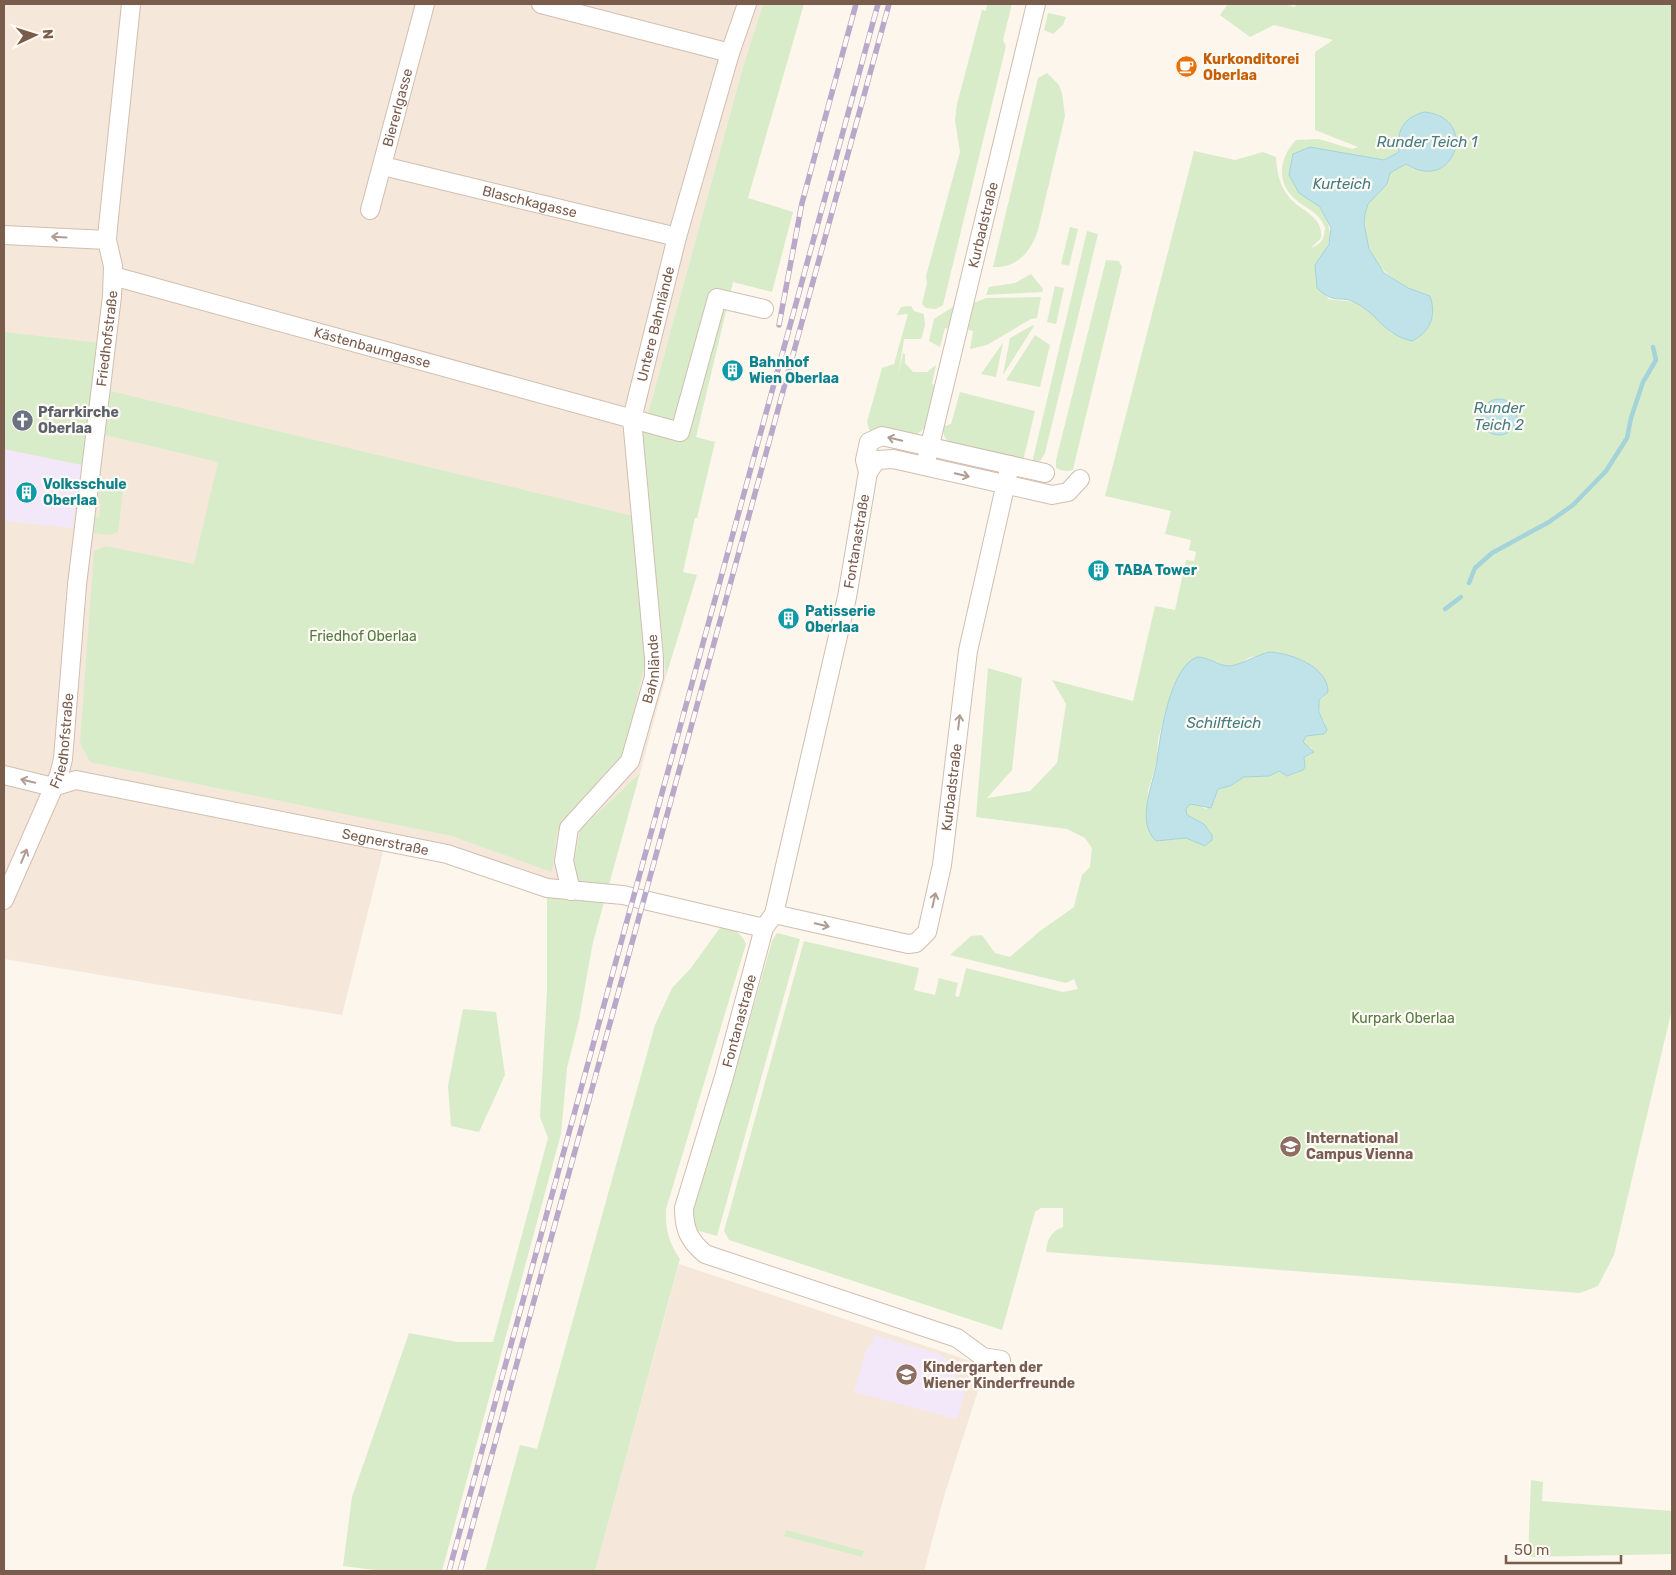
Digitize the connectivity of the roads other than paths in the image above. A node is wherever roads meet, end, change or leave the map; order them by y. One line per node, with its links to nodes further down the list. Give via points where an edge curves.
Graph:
1 (131, 4): 11 (street, Friedhofstraße)
2 (425, 4): 7 (street, Biererlgasse)
3 (540, 4): 6 (street)
4 (747, 4): 6 (street, Untere Bahnlände)
5 (1036, 4): 15 (street, Kurbadstraße)
6 (730, 53): 10 (street, Untere Bahnlände)
7 (383, 166): 8 (street, Biererlgasse); 10 (street, Blaschkagasse)
8 (370, 210)
9 (4, 235): 11 (street, one-way to 9)
10 (677, 237): 14 (street, Untere Bahnlände)
11 (107, 240): 12 (street, Friedhofstraße)
12 (113, 276): 14 (street, Kästenbaumgasse); 23 (street, Friedhofstraße, via 77,584 63,759)
13 (764, 308): 14 (street, via 717,298 680,432)
14 (632, 419): 24 (street, Bahnlände, via 654,677 630,761 569,828 564,861)
15 (929, 447): 16 (street); 17 (street, Kurbadstraße); 18 (street, one-way to 18, via 882,436 874,438 869,442 865,460)
16 (1010, 465): 19 (street); 21 (street, Kurbadstraße)
17 (924, 466): 18 (street, via 884,458 877,460); 21 (street, one-way to 21)
18 (868, 472): 26 (street, Fontanastraße, via 847,597)
19 (1045, 473)
20 (1080, 480): 21 (street, via 1068,492 1052,495)
21 (1005, 485): 26 (street, Kurbadstraße, one-way to 21, via 908,944 916,943 927,932 942,865 968,651)
22 (4, 775): 23 (street, Segnerstraße, one-way to 22)
23 (53, 787): 24 (street, Segnerstraße, via 76,780 391,842 447,854 546,888); 25 (street, Friedhofstraße, one-way to 23)
24 (571, 891): 26 (street, Segnerstraße, via 623,895)
25 (4, 900)
26 (769, 921): 27 (street, Fontanastraße, via 688,1189 684,1227 691,1242 713,1258 957,1338 984,1357)
27 (1000, 1360)

